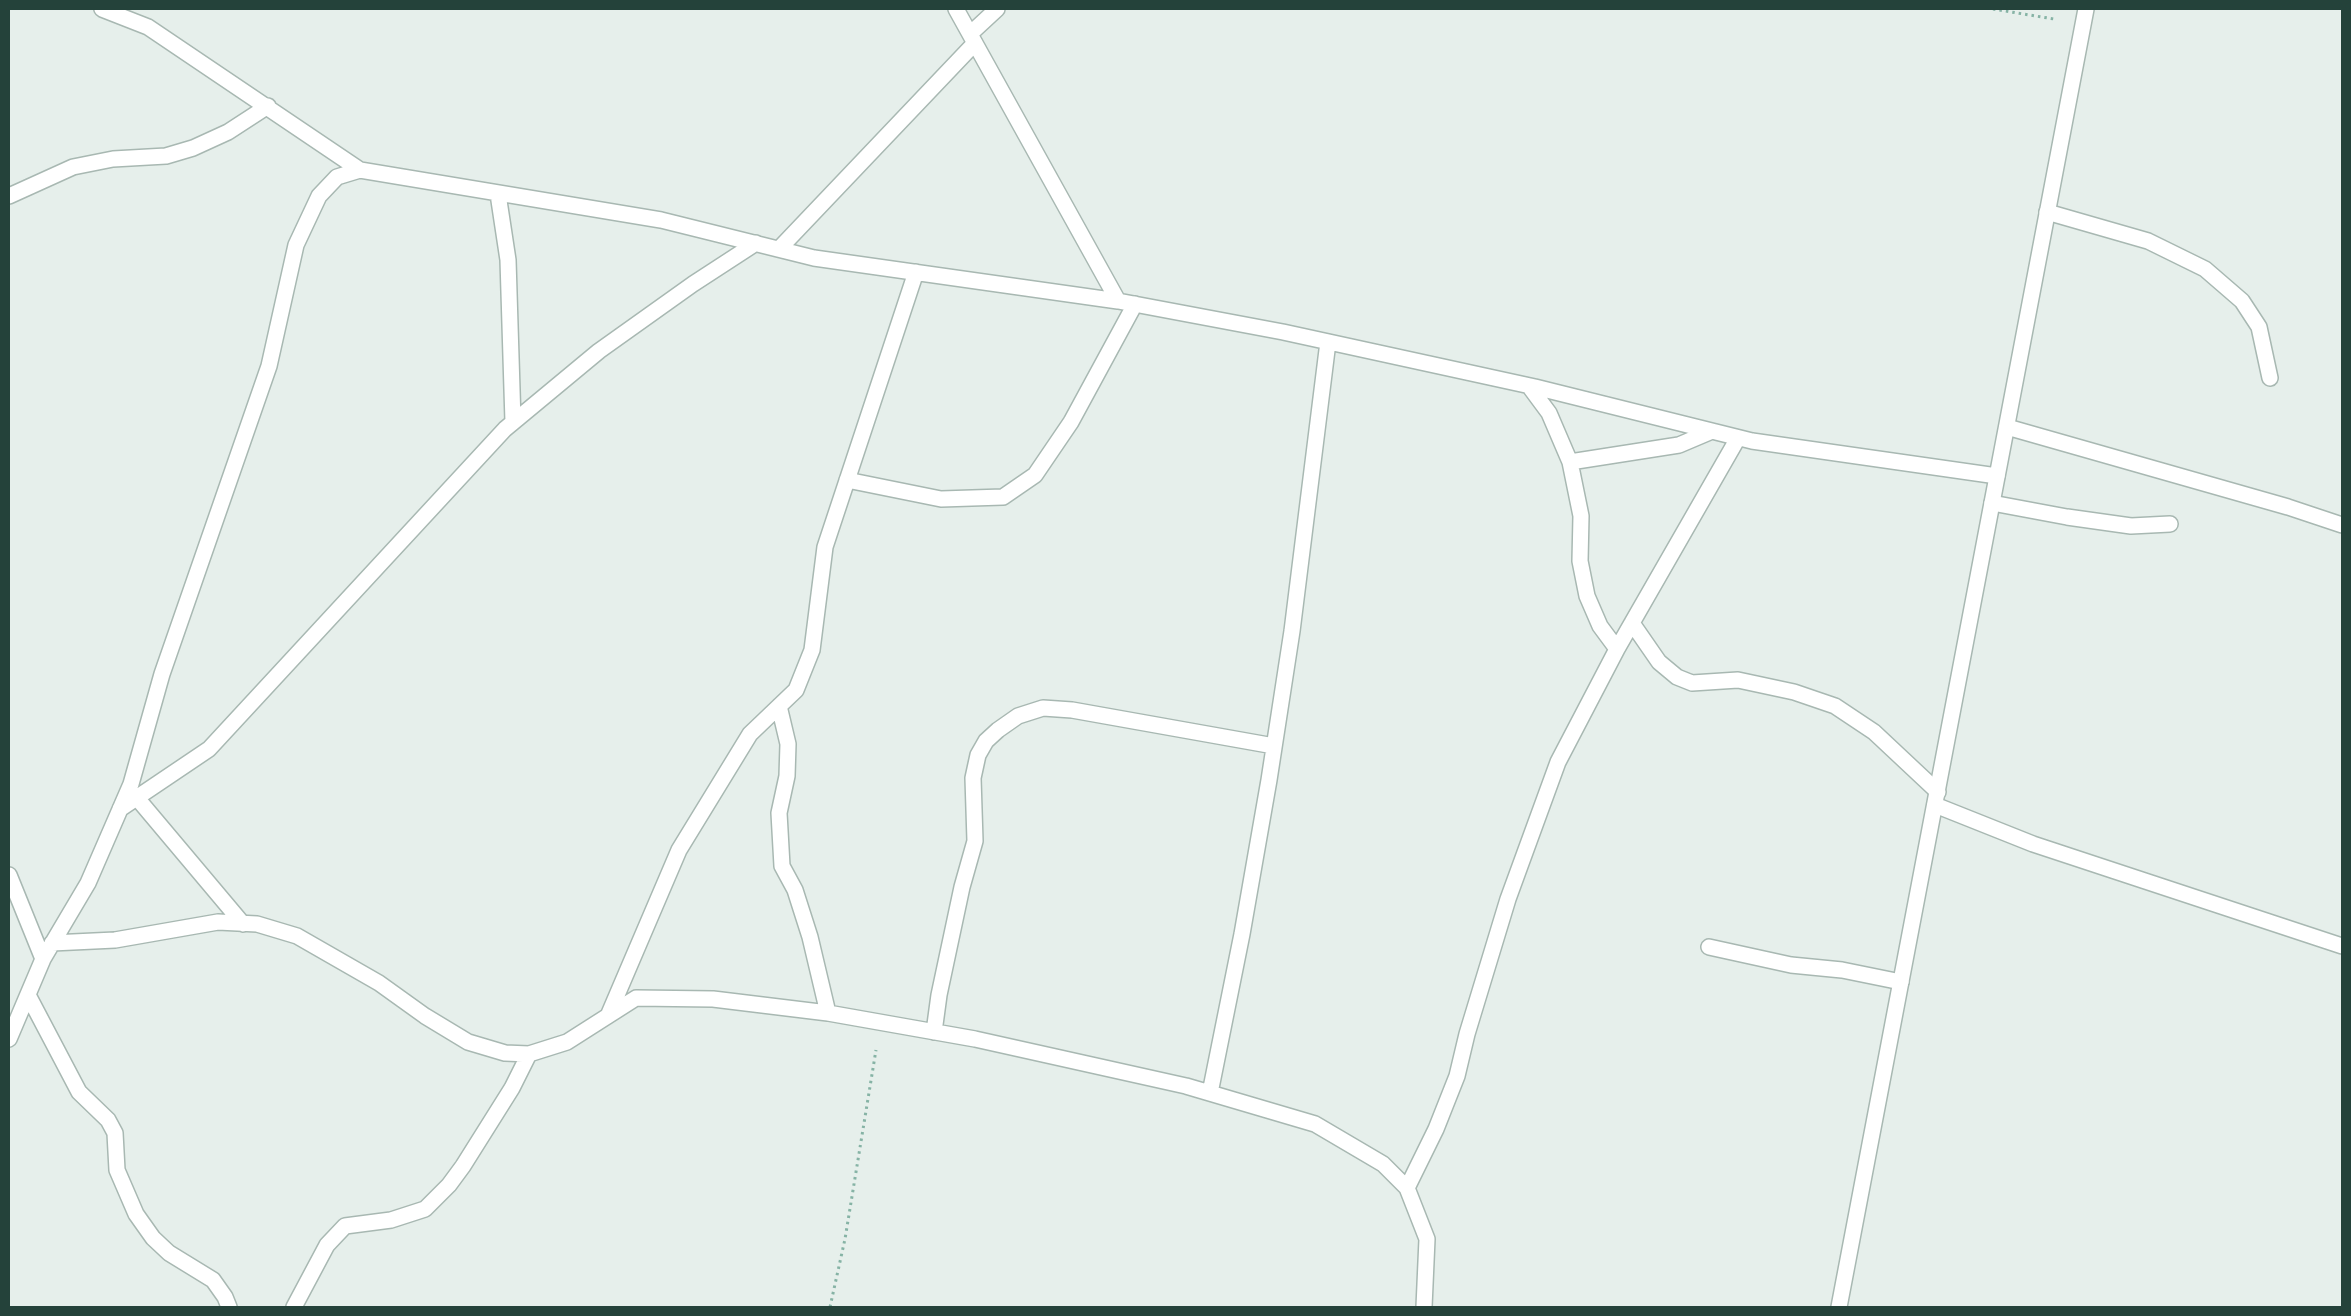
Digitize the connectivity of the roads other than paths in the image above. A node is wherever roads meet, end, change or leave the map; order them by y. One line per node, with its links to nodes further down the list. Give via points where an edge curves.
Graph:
1 (102, 9): 6 (street, via 148,27)
2 (956, 9): 5 (street)
3 (997, 9): 5 (street)
4 (2084, 16): 10 (street)
5 (972, 39): 12 (street); 14 (street)
6 (268, 106): 7 (street); 9 (street, via 228,132 193,148 166,156 113,159 73,167)
7 (360, 170): 8 (street); 35 (street, via 337,177 320,196 296,245 269,366 162,674 131,784)
8 (498, 194): 11 (street, via 661,220); 19 (street, via 508,260)
9 (9, 196)
10 (2048, 212): 17 (street, via 2148,242 2205,269 2242,301 2259,327); 20 (street)
11 (756, 243): 12 (street); 19 (street, via 599,351)
12 (779, 249): 13 (street, via 814,258)
13 (916, 272): 14 (street); 25 (street)
14 (1118, 301): 15 (street)
15 (1135, 304): 16 (street); 25 (street, via 1072,422 1035,475 1003,497 941,499)
16 (1328, 342): 18 (street); 32 (street, via 1292,631)
17 (2270, 378)
18 (1528, 386): 21 (street); 23 (street, via 1549,412)
19 (513, 422): 33 (street, via 209,749)
20 (2007, 427): 24 (street); 28 (street, via 2288,507)
21 (1712, 431): 22 (street); 23 (street, via 1679,445)
22 (1738, 438): 24 (street); 29 (street)
23 (1570, 462): 30 (street, via 1581,516 1580,561 1586,596 1600,626)
24 (1997, 476): 26 (street)
25 (847, 480): 31 (street, via 825,547 812,650 796,690)
26 (1992, 503): 27 (street, via 2131,526); 34 (street)
27 (2170, 524)
28 (2342, 526)
29 (1632, 623): 30 (street); 34 (street, via 1658,662 1677,677 1692,683 1738,680 1794,692 1834,706 1874,732)
30 (1617, 649): 50 (street, via 1558,762 1508,899 1457,1076)
31 (779, 706): 44 (street, via 788,744 787,776 779,813 782,866 795,890 810,937); 45 (street, via 750,734 679,850)
32 (1274, 746): 46 (street, via 1072,710 1044,708 1018,716 998,730 978,755 973,778 975,841 962,887); 49 (street, via 1242,934)
33 (137, 798): 35 (street); 37 (street)
34 (1936, 798): 39 (street, via 2033,844); 42 (street)
35 (120, 809): 38 (street, via 88,883)
36 (9, 875): 41 (street)
37 (243, 924): 38 (street, via 218,922 116,940); 48 (street, via 257,924 298,936 379,983 468,1042 505,1053)
38 (52, 943): 41 (street)
39 (2342, 946)
40 (1709, 947): 42 (street, via 1791,965 1842,970)
41 (43, 959): 43 (street)
42 (1901, 982): 54 (street)
43 (28, 995): 47 (street); 51 (street, via 79,1092 108,1120 114,1133 117,1170 136,1214 153,1238 169,1253 213,1280)
44 (828, 1013): 45 (street, via 713,999 636,998); 46 (street)
45 (608, 1016): 48 (street, via 567,1042)
46 (934, 1032): 49 (street)
47 (9, 1039)
48 (529, 1054): 52 (street, via 463,1166 425,1210 391,1220 345,1226 327,1245)
49 (1210, 1093): 50 (street, via 1315,1124 1383,1164)
50 (1407, 1188): 53 (street, via 1427,1239)
51 (229, 1307)
52 (294, 1307)
53 (1424, 1307)
54 (1839, 1307)

